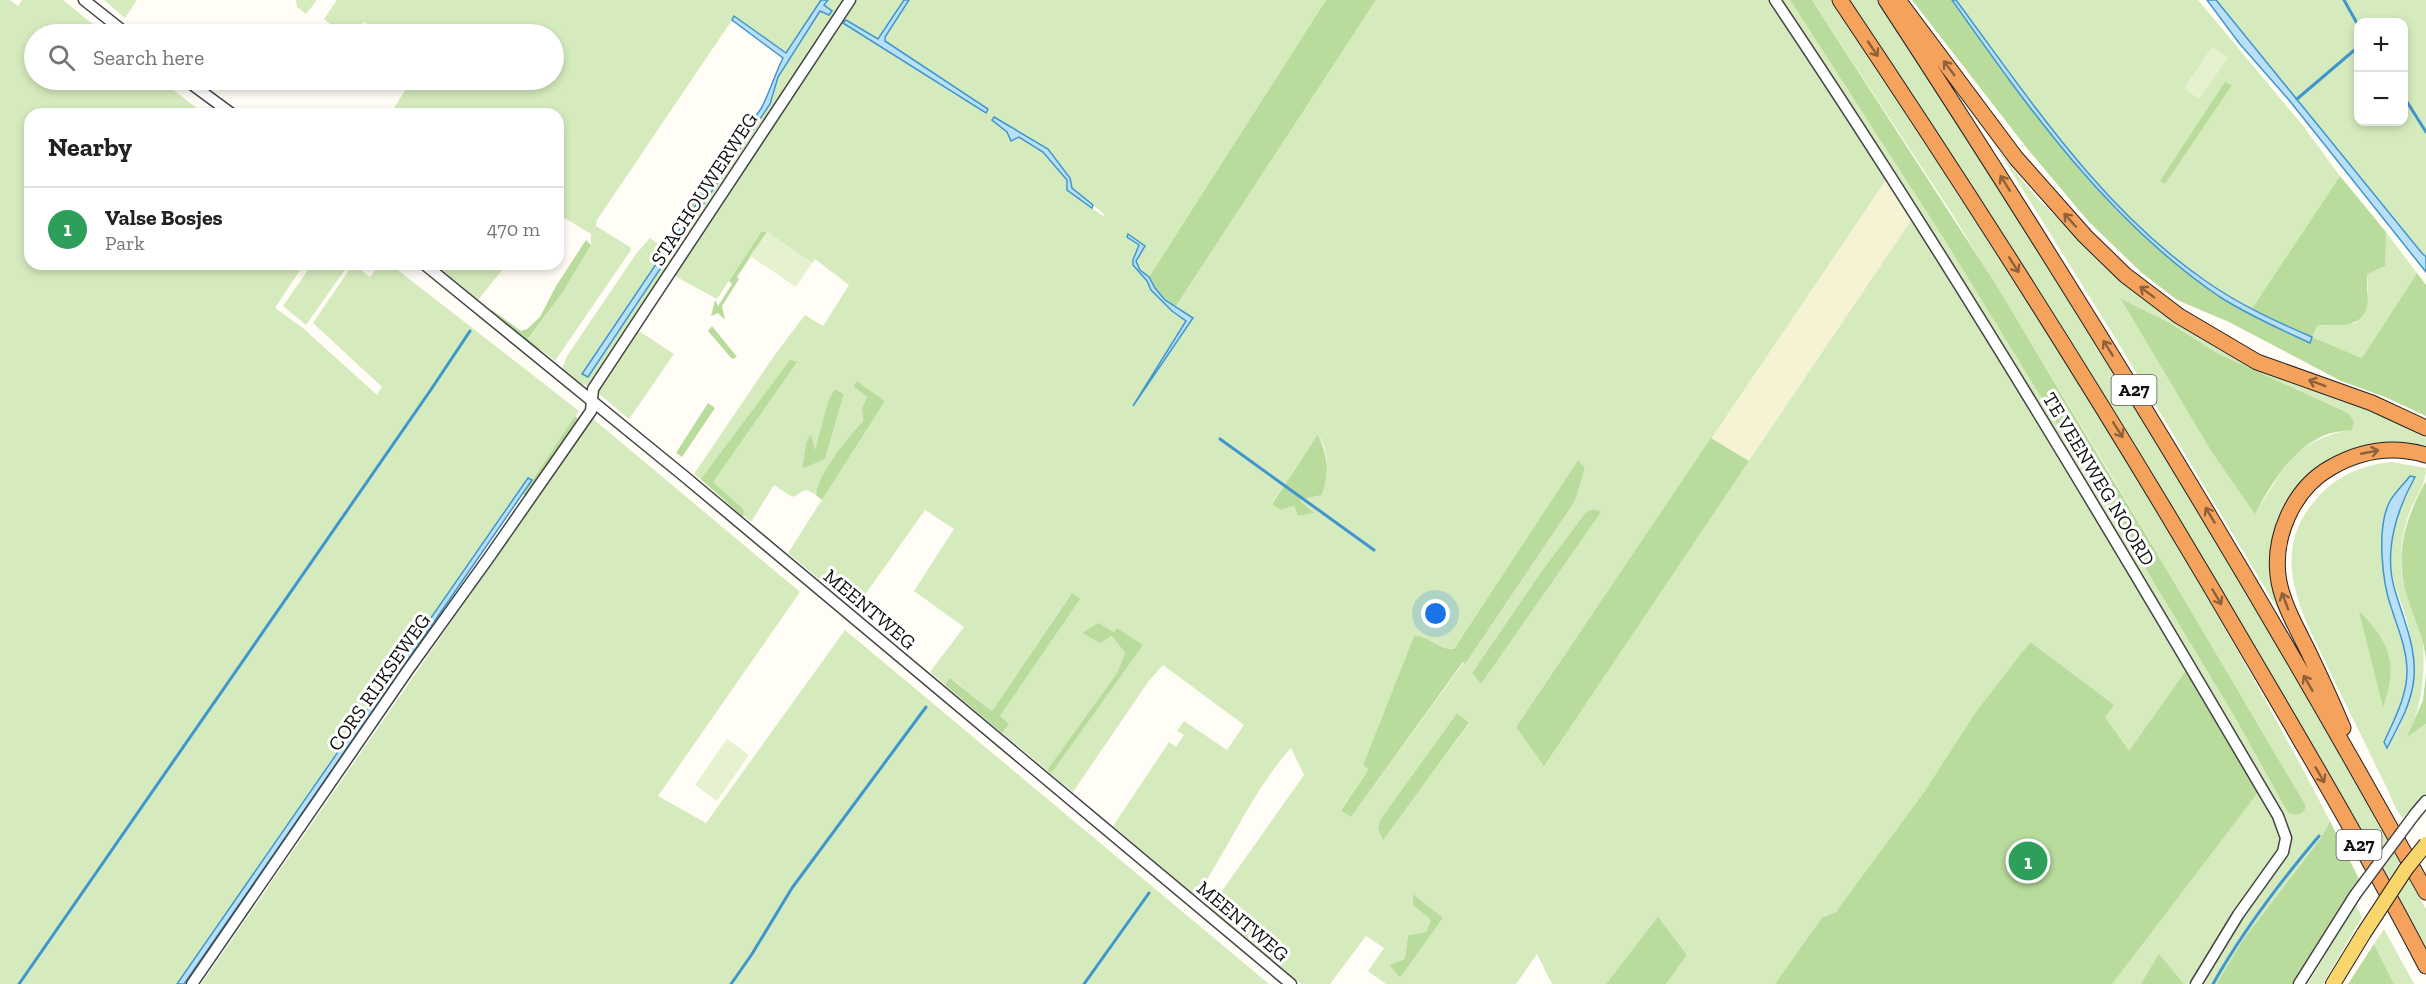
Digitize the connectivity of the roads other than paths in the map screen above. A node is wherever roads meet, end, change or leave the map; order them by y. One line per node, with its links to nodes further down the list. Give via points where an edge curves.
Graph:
1 (84, 0): 7 (street)
2 (850, 0): 11 (street, STACHOUWERWEG, via 594,389)
3 (1774, 0): 23 (street, TE VEENWEG NOORD, via 1945,262 2109,528 2278,816 2286,838 2283,852)
4 (1840, 0): 20 (highway, A27, one-way to 20, via 1958,176 2132,453 2319,773)
5 (1886, 0): 14 (highway, A27, one-way to 5, via 2162,435)
6 (1898, 0): 12 (highway, one-way to 6, via 2257,362 2179,316 2125,275 2016,158)
7 (115, 24)
8 (200, 90): 9 (street)
9 (224, 108)
10 (431, 270): 11 (street, MEENTWEG)
11 (592, 399): 21 (street, CORS RIJKSEWEG, via 591,411); 22 (street, MEENTWEG)
12 (2426, 428)
13 (2426, 455): 14 (highway, A27, one-way to 13, via 2282,592 2280,545 2292,508 2325,471 2373,450)
14 (2368, 788): 18 (highway, A27)
15 (2426, 801): 24 (street, bridge, via 2355,895)
16 (2426, 844): 19 (main road, bridge, via 2406,869)
17 (2426, 855): 19 (main road)
18 (2426, 892)
19 (2367, 935): 25 (main road); 26 (main road)
20 (2426, 966)
21 (192, 984)
22 (1290, 984)
23 (2196, 984)
24 (2298, 984)
25 (2333, 984)
26 (2343, 984)

